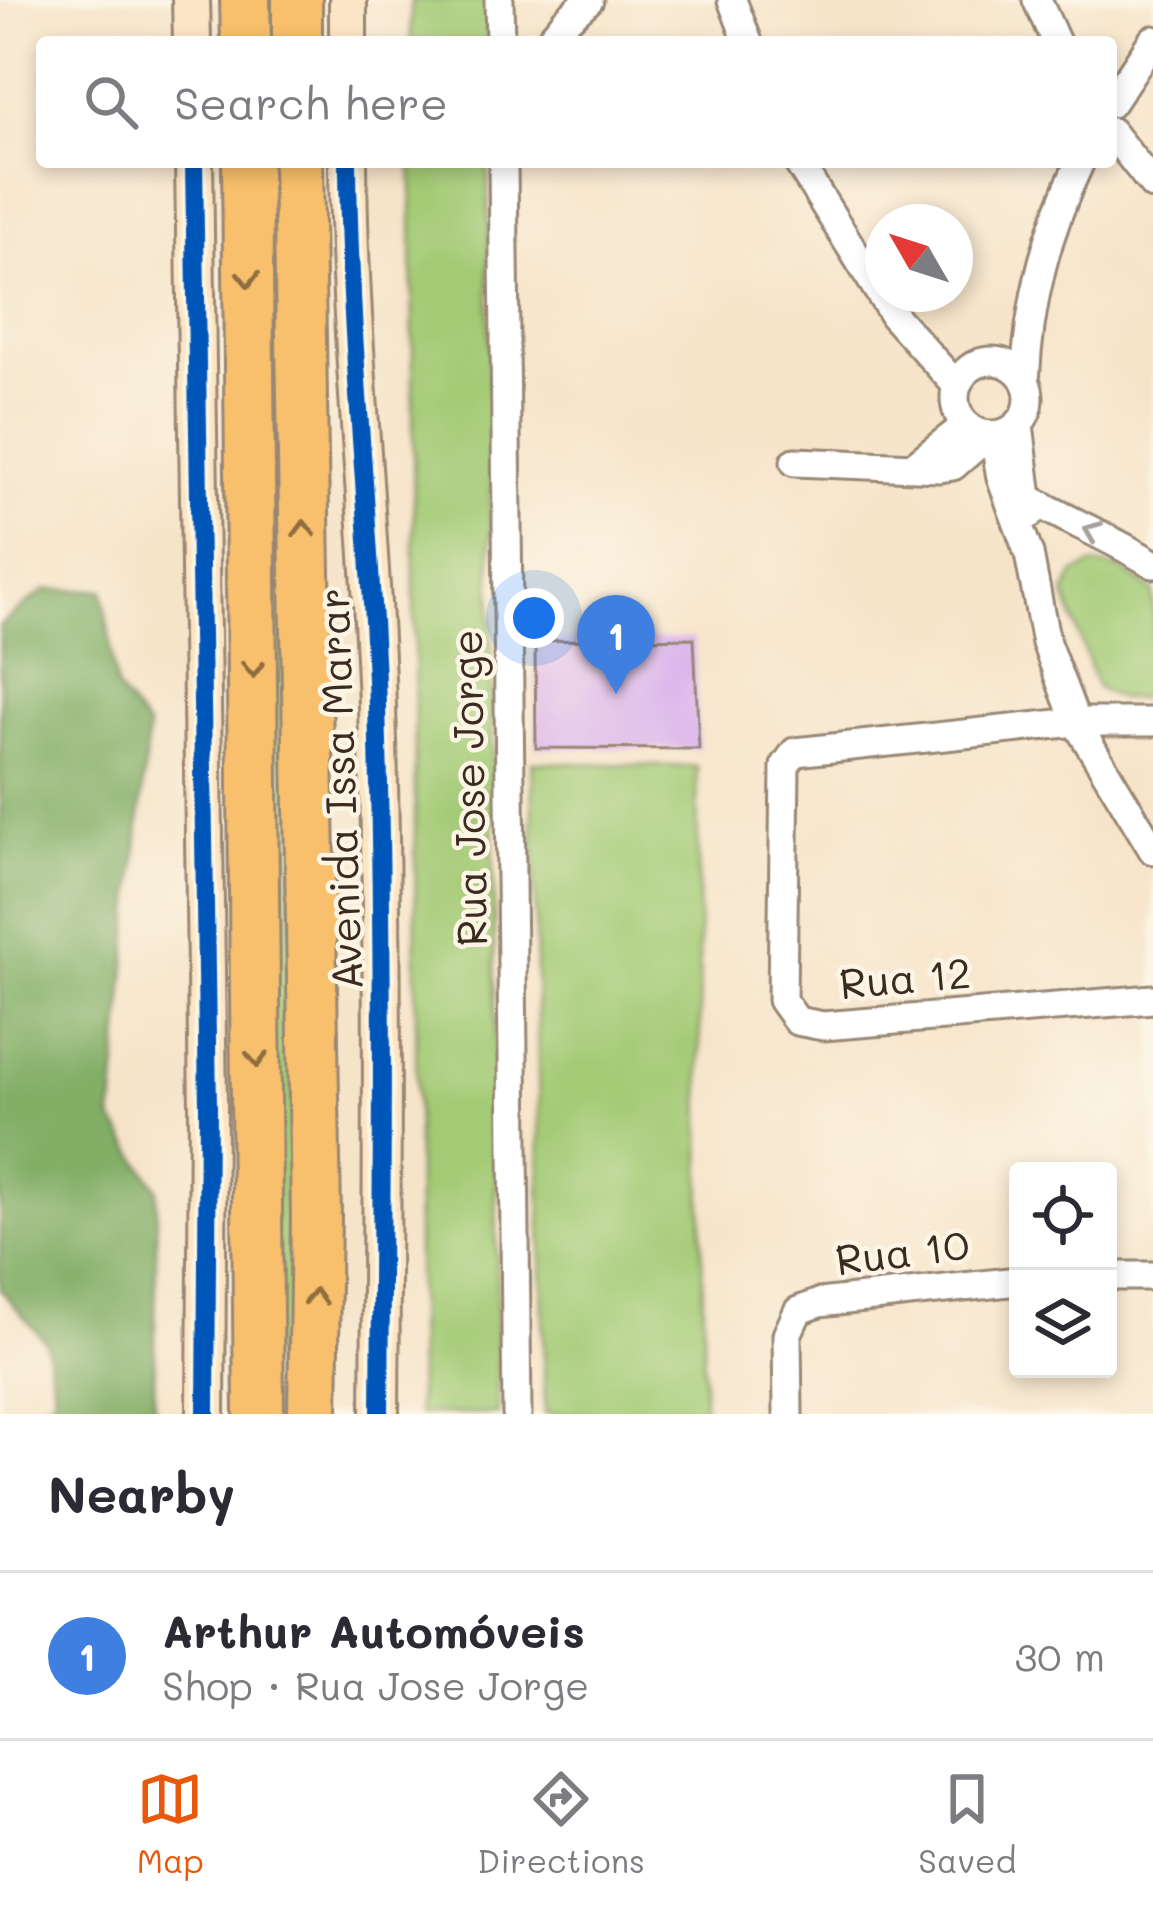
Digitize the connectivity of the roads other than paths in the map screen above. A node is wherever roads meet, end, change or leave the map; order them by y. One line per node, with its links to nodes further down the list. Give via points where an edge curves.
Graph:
1 (191, 0): 9 (street)
2 (245, 0): 10 (highway)
3 (297, 0): 11 (highway)
4 (348, 0): 12 (street)
5 (499, 0): 13 (street)
6 (589, 0): 14 (street)
7 (733, 0): 15 (street)
8 (1037, 0): 16 (street)
9 (192, 36)
10 (246, 36)
11 (297, 36)
12 (348, 36)
13 (500, 36)
14 (553, 36)
15 (746, 36)
16 (1053, 36)
17 (1153, 40): 18 (street)
18 (1117, 95)
19 (1117, 140): 27 (street)
20 (194, 168): 43 (street)
21 (247, 168): 44 (highway, one-way to 44)
22 (298, 168): 45 (highway, one-way to 22)
23 (349, 168): 46 (street, Avenida Issa Marar, via 377,726)
24 (503, 168): 47 (street, Rua Jose Jorge)
25 (802, 168): 29 (street, via 894,316 923,348)
26 (1078, 168): 28 (street, via 1037,274)
27 (1153, 185)
28 (1027, 330): 29 (street); 30 (street)
29 (975, 372): 30 (street, via 1018,371); 31 (street, via 956,407)
30 (1025, 381): 31 (street, via 1029,404)
31 (992, 430): 32 (street, via 953,466); 33 (street); 34 (street)
32 (795, 463)
33 (1030, 499): 34 (street); 35 (street, one-way to 33)
34 (1029, 554): 36 (street, via 1046,643)
35 (1153, 564)
36 (1076, 722): 37 (street); 38 (street); 39 (street, Rua 12, via 795,752 785,766 782,1000 797,1021 823,1026)
37 (1153, 722)
38 (1153, 850)
39 (1153, 999)
40 (1117, 1276): 41 (street)
41 (1153, 1276)
42 (1009, 1282): 48 (street, Rua 10, via 798,1311 788,1335)
43 (206, 1414)
44 (259, 1414)
45 (314, 1414)
46 (380, 1414)
47 (517, 1414)
48 (788, 1414)

